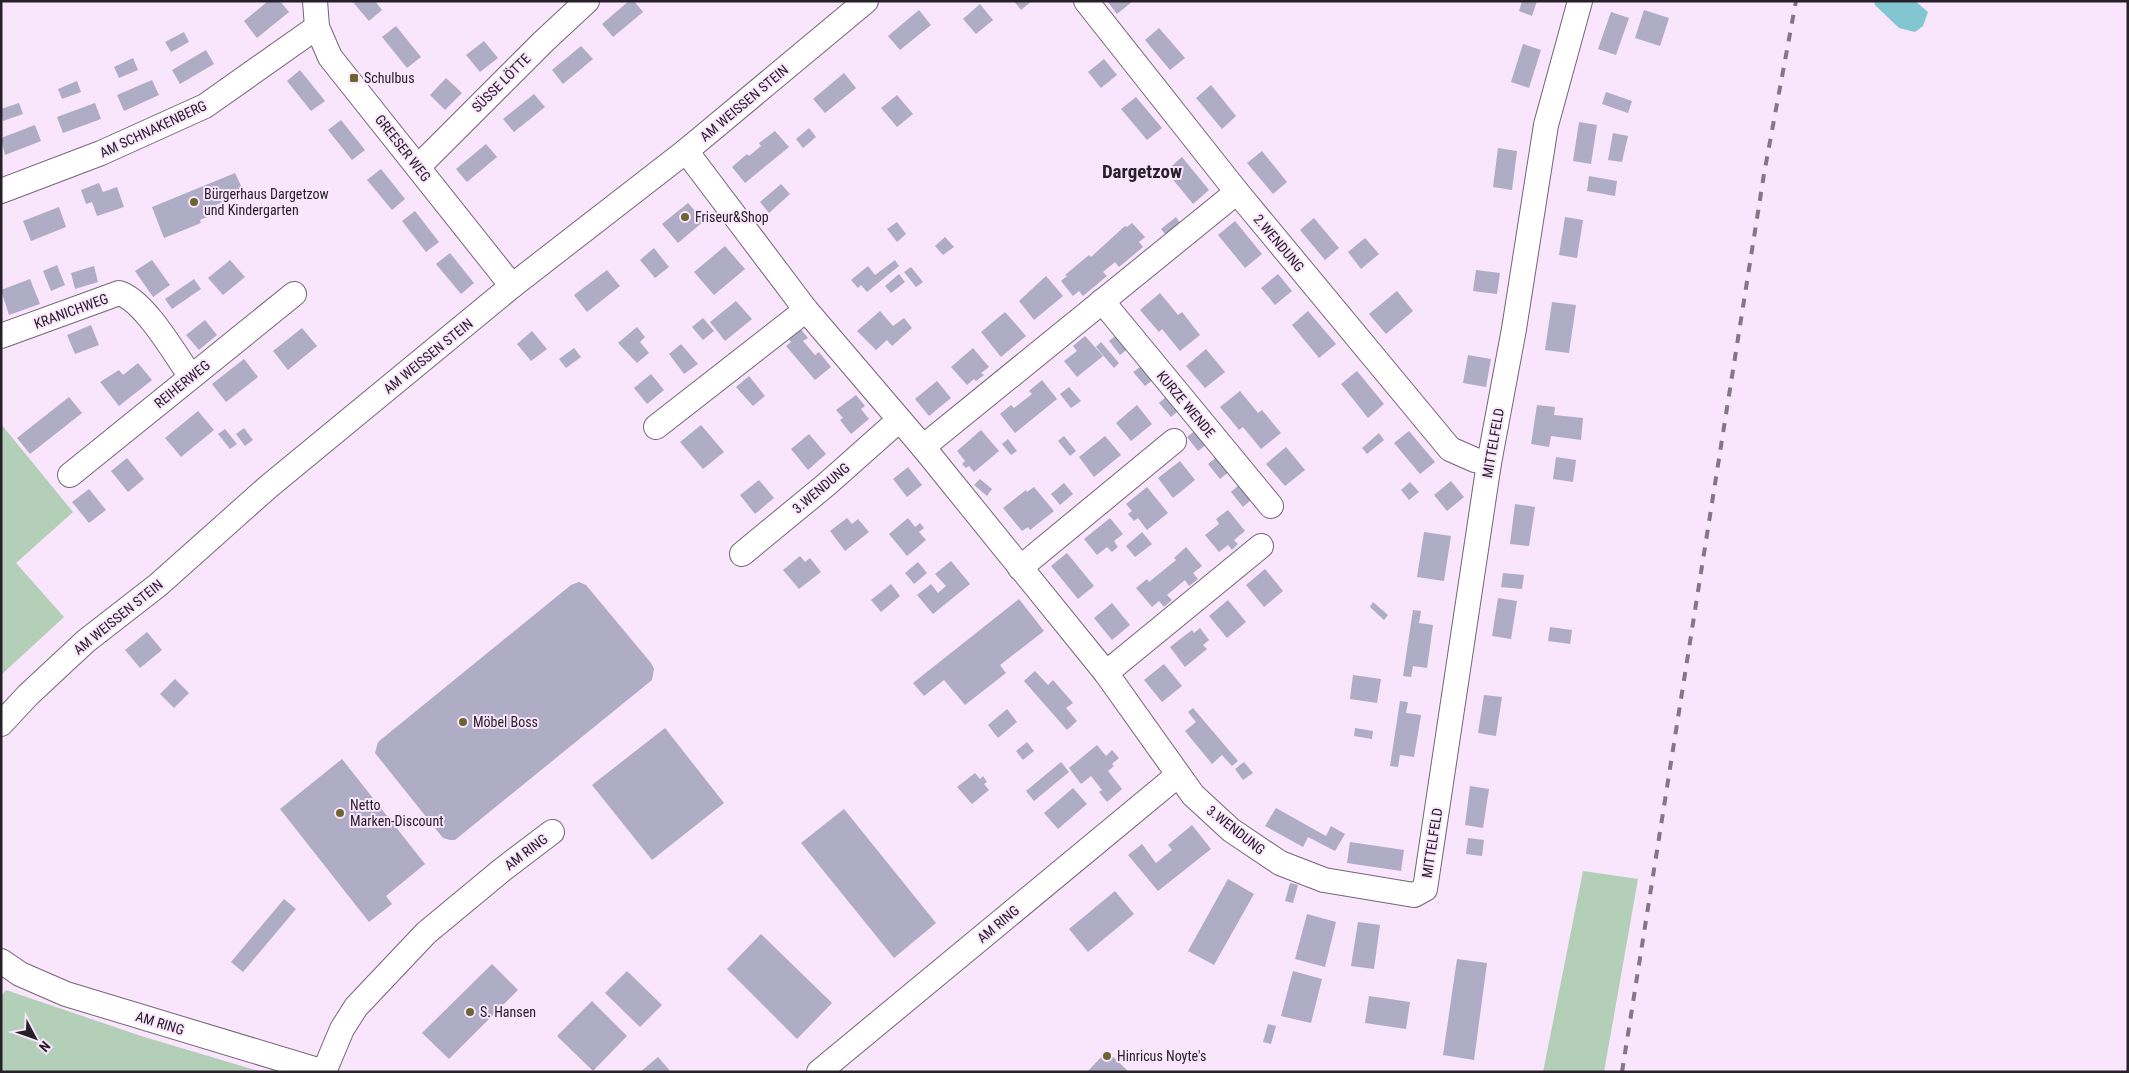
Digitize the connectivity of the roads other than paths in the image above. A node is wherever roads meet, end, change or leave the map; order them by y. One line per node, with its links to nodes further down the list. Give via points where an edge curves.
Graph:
1 (314, 1): 6 (street, GREESER WEG)
2 (586, 1): 8 (street, SÜSSE LÖTTE)
3 (866, 1): 7 (street, AM WEISSEN STEIN)
4 (1086, 1): 10 (street, 2.WENDUNG)
5 (1580, 1): 21 (street, MITTELFELD, via 1546,125)
6 (317, 27): 8 (street, GREESER WEG, via 330,57); 9 (street, AM SCHNAKENBERG, via 205,106 101,153)
7 (686, 151): 11 (street, AM WEISSEN STEIN); 14 (street, 3.WENDUNG)
8 (418, 167): 11 (street, GREESER WEG)
9 (1, 192)
10 (1237, 192): 13 (street); 21 (street, 2.WENDUNG, via 1450,449)
11 (512, 286): 28 (street, AM WEISSEN STEIN, via 268,487 158,585 86,641)
12 (294, 294): 16 (street, REIHERWEG)
13 (1102, 301): 20 (street); 23 (street, KURZE WENDE)
14 (806, 310): 17 (street, 3.WENDUNG); 18 (street)
15 (1, 336): 16 (street, KRANICHWEG, via 119,293 125,294 140,305)
16 (191, 376): 22 (street, REIHERWEG)
17 (899, 420): 20 (street, 3.WENDUNG); 25 (street, 3.WENDUNG)
18 (656, 427)
19 (1174, 441): 26 (street)
20 (923, 447): 26 (street, 3.WENDUNG)
21 (1489, 463): 31 (street, MITTELFELD)
22 (70, 475)
23 (1271, 506)
24 (1261, 546): 27 (street)
25 (742, 554)
26 (1020, 568): 27 (street, 3.WENDUNG)
27 (1106, 673): 29 (street, 3.WENDUNG)
28 (1, 724)
29 (1178, 775): 31 (street, 3.WENDUNG, via 1192,795 1231,830 1280,863 1324,880 1414,896); 34 (street, AM RING)
30 (552, 832): 33 (street, AM RING, via 426,933 356,1007 342,1029)
31 (1425, 889)
32 (1, 962): 33 (street, AM RING, via 66,994)
33 (324, 1072)
34 (818, 1072)

